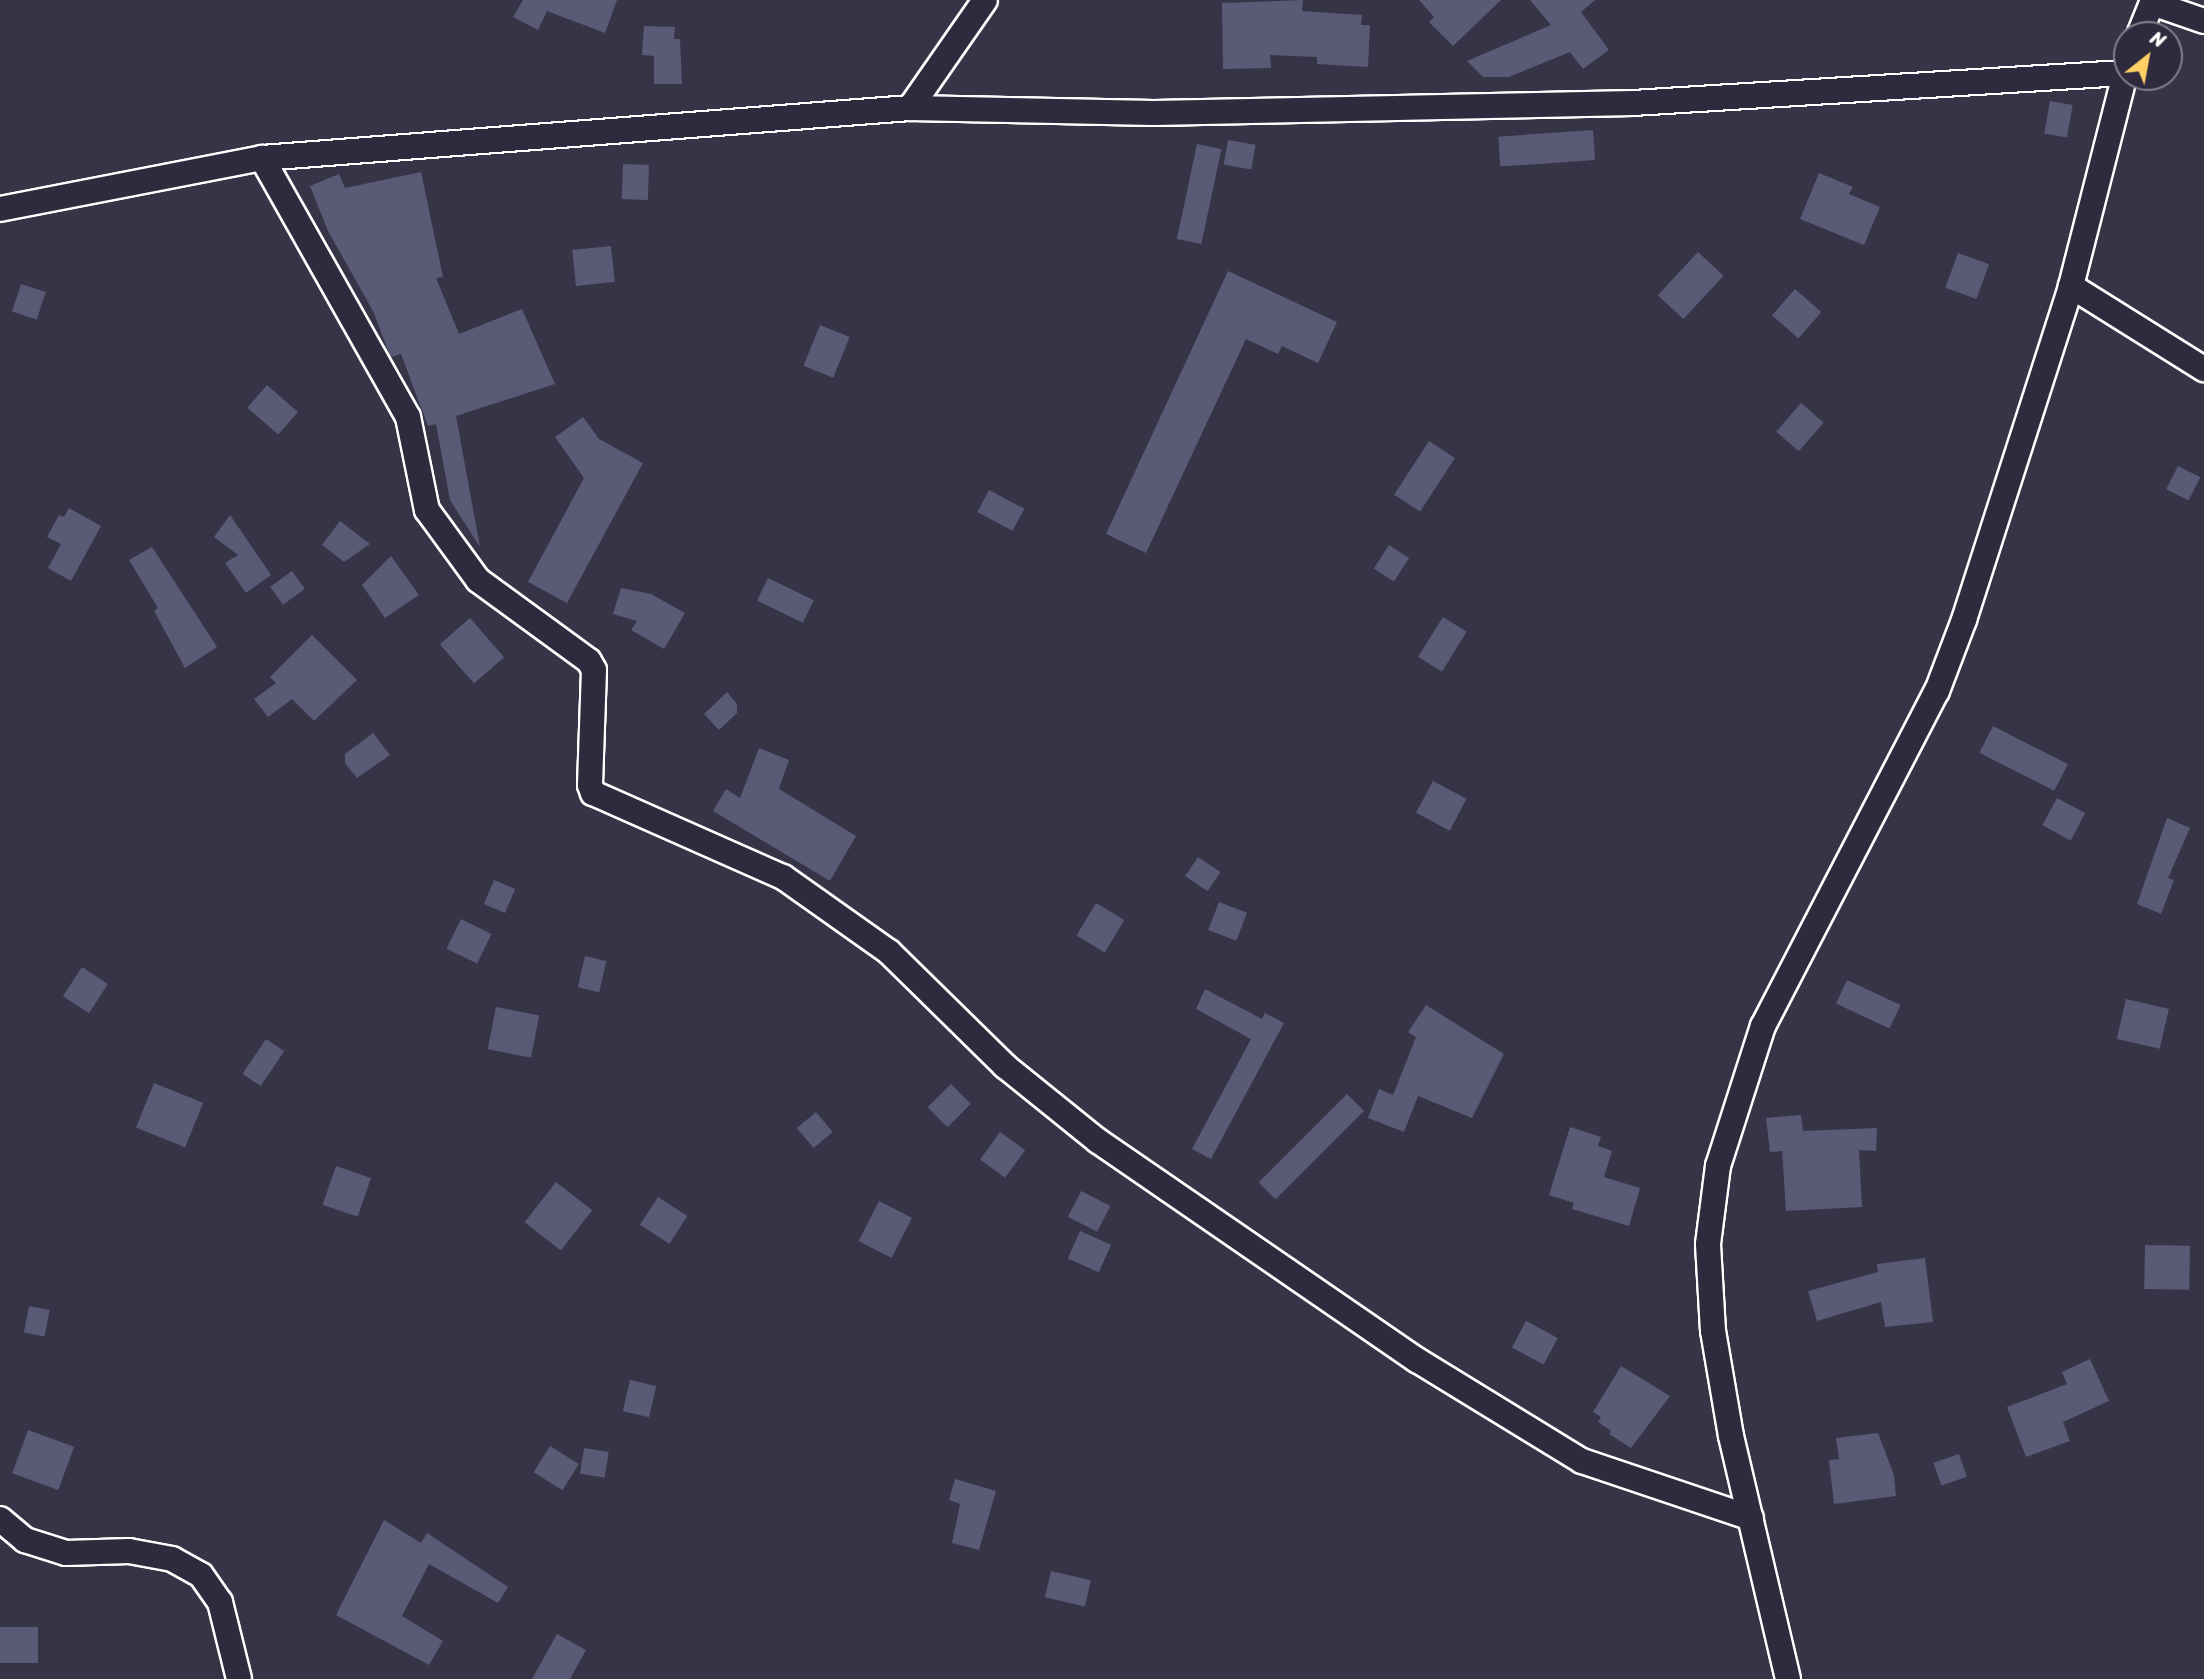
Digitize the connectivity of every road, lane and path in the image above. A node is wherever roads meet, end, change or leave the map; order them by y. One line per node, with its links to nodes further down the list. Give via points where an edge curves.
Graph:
1 (985, 0): 7 (street)
2 (2153, 2): 3 (street); 4 (street)
3 (2145, 21)
4 (2204, 21)
5 (2113, 70): 7 (street, via 1633,103 1154,114)
6 (2120, 91): 10 (street)
7 (910, 108): 8 (street)
8 (262, 158): 9 (street); 12 (street, via 408,417 427,510 478,580 589,661 594,670 593,793 783,877 889,952 1005,1066 1098,1141 1416,1360 1582,1461)
9 (0, 209)
10 (2071, 286): 11 (street); 12 (street, via 2011,481 1937,691 1763,1026 1718,1166 1708,1244 1713,1331)
11 (2204, 369)
12 (1751, 1518): 15 (street)
13 (0, 1519): 14 (street, via 26,1541 65,1553 129,1551 172,1559 201,1575 220,1602)
14 (239, 1679)
15 (1788, 1679)

